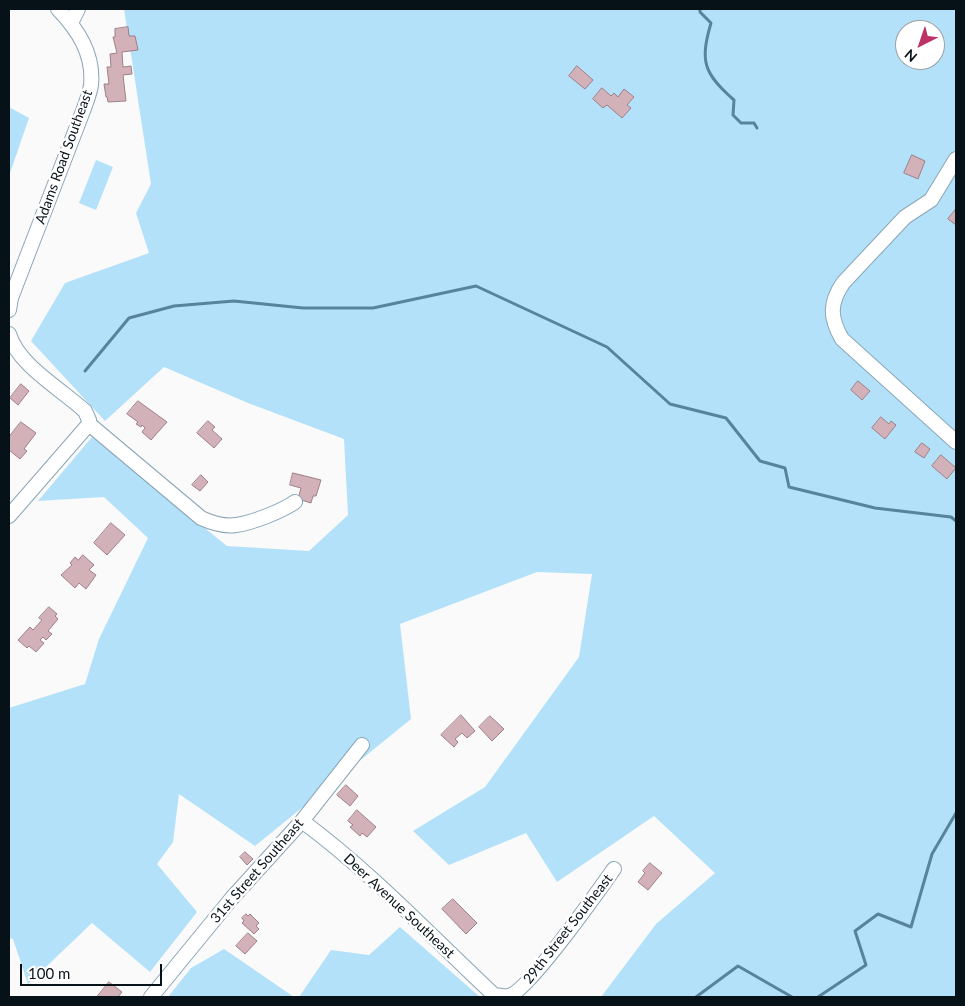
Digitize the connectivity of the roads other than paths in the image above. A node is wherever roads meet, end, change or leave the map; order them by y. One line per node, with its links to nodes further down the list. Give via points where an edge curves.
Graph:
1 (58, 9): 3 (street, Adams Road Southeast)
2 (78, 9): 3 (street)
3 (71, 22): 5 (street, Adams Road Southeast, via 84,43 90,63 91,86)
4 (956, 159): 8 (street, via 931,200 905,217 843,283 835,294 832,318 842,339)
5 (9, 310)
6 (9, 334): 7 (street, via 21,356 85,411)
7 (89, 424): 9 (street, via 201,518 217,524 236,525 284,510); 10 (street)
8 (956, 442)
9 (295, 502)
10 (9, 516)
11 (362, 745): 12 (street, 31st Street Southeast)
12 (302, 821): 14 (street, Deer Avenue Southeast, via 377,885); 15 (street, 31st Street Southeast, via 232,898)
13 (614, 869): 14 (street, 29th Street Southeast, via 523,987 510,996)
14 (494, 995)
15 (151, 997)

